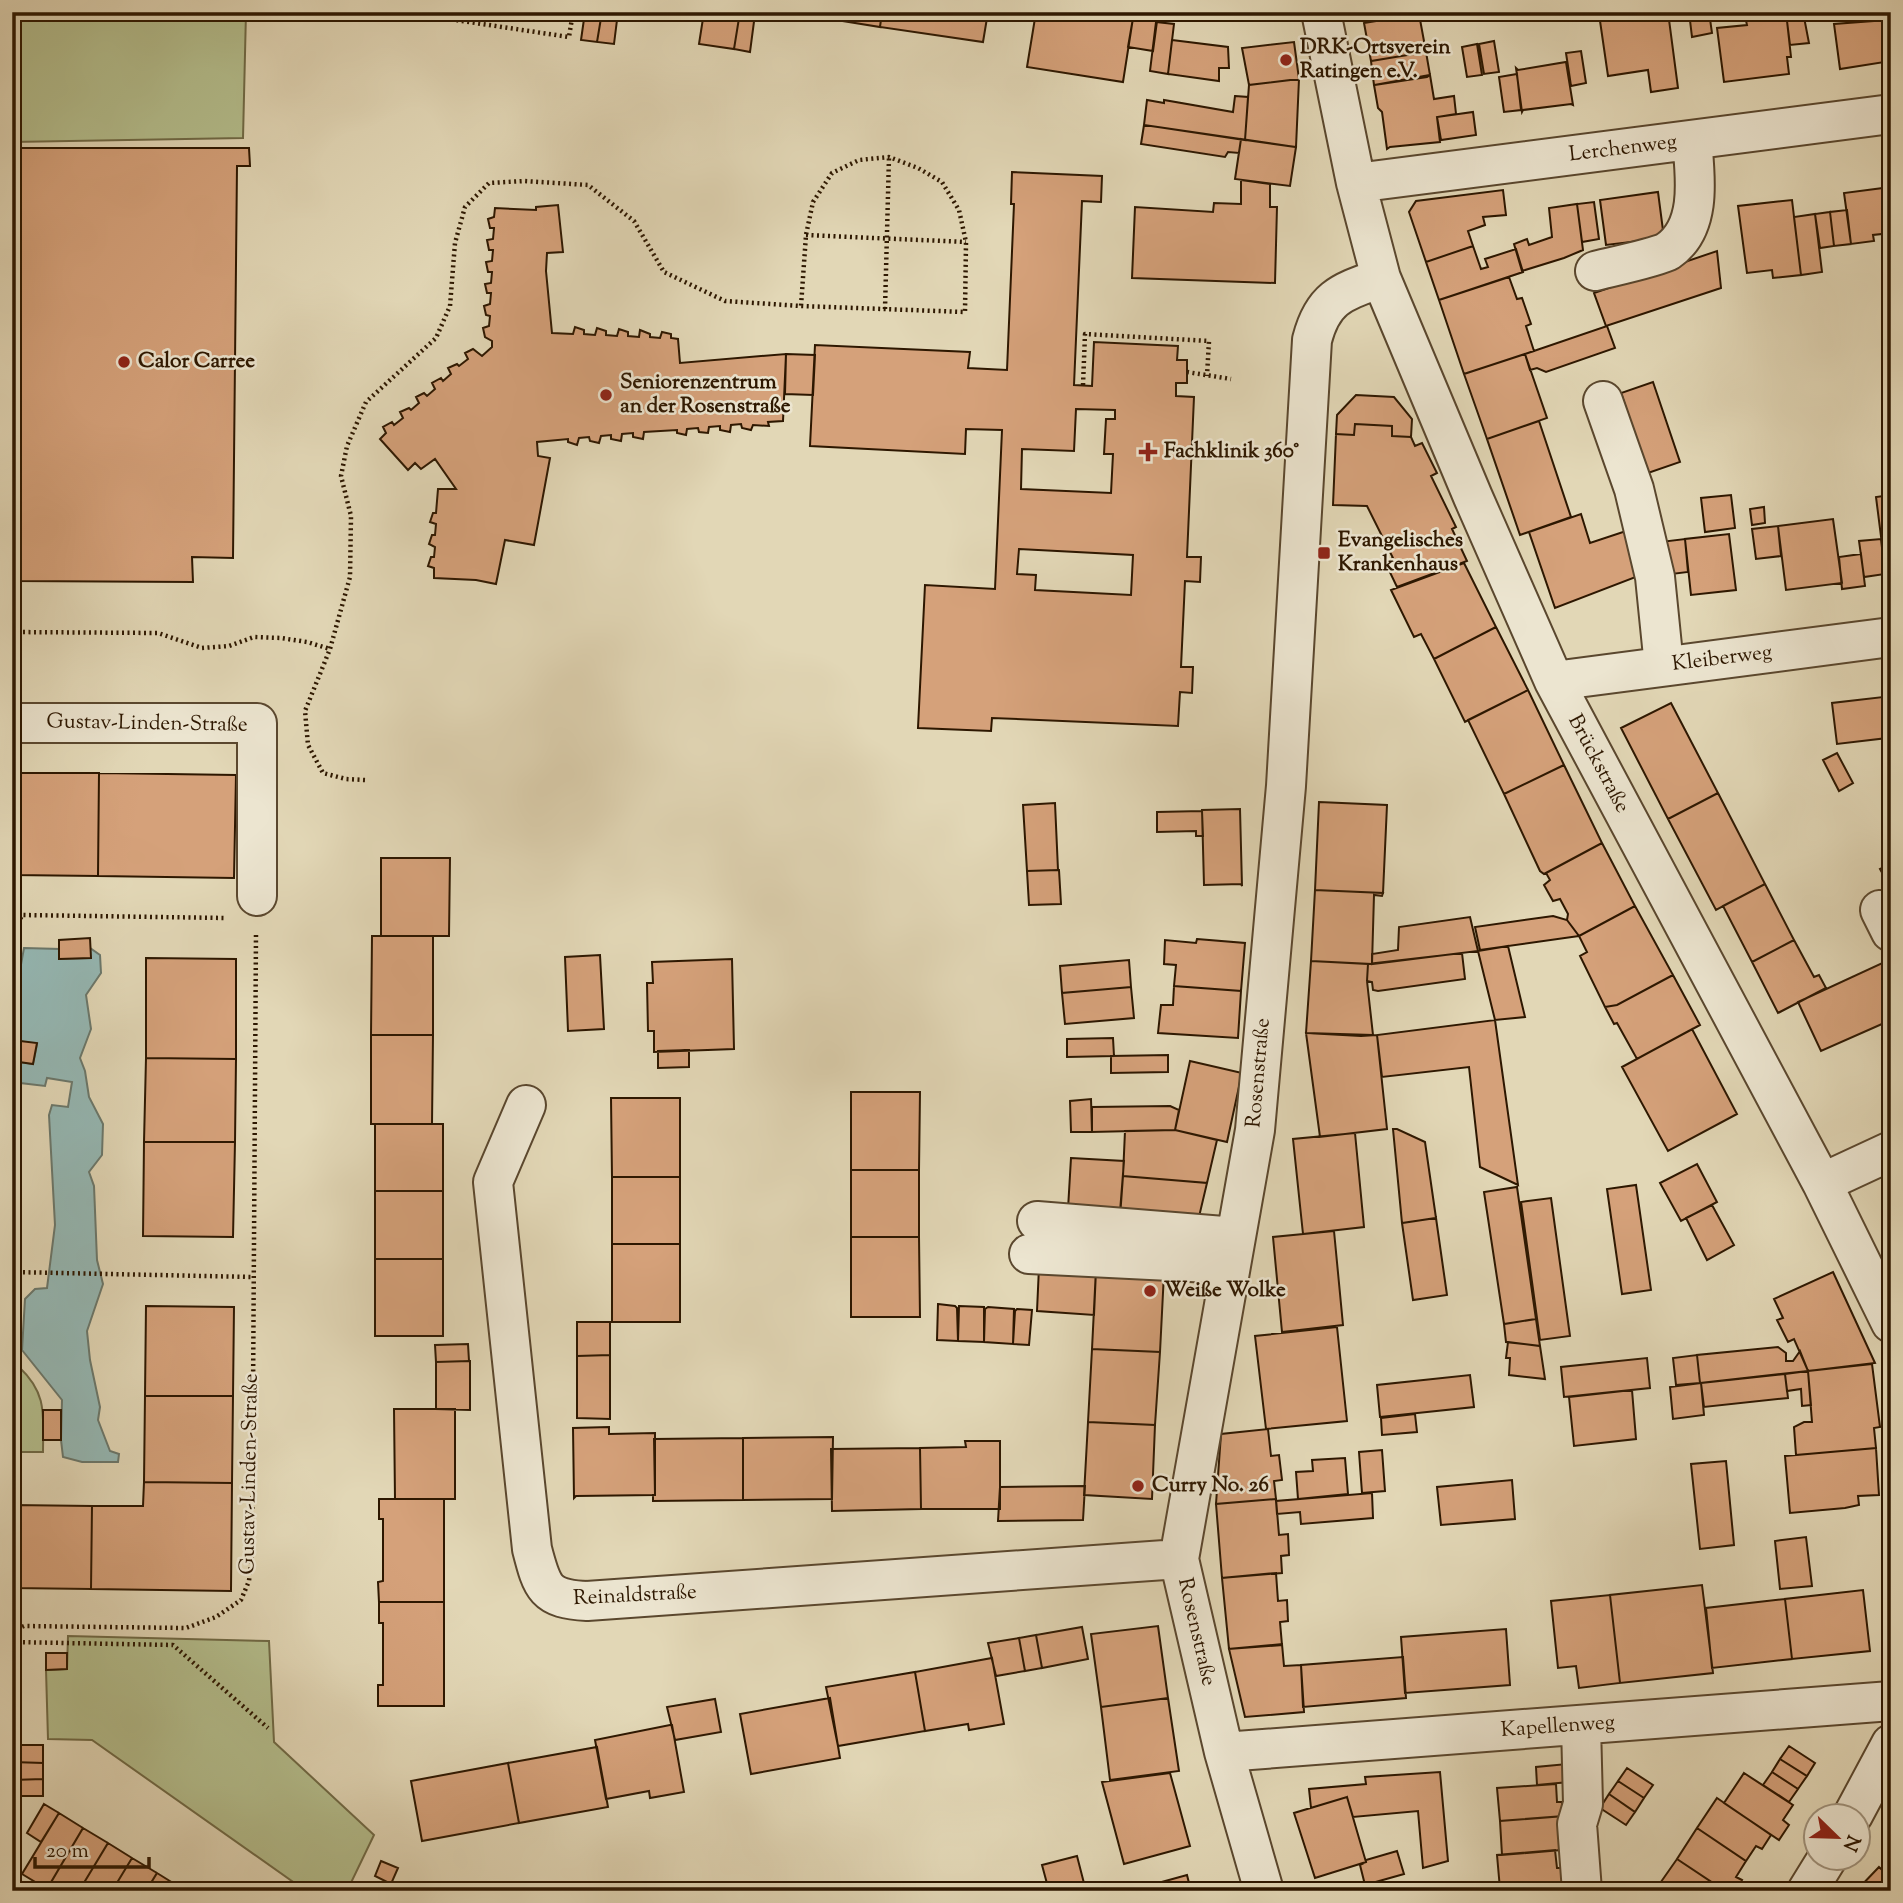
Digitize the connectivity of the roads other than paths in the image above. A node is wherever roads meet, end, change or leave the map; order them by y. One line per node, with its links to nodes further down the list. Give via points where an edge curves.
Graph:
1 (1321, 12): 4 (street, Brückstraße)
2 (1891, 114): 3 (street, Lerchenweg)
3 (1692, 140): 4 (street, Lerchenweg); 5 (street, via 1694,202 1682,235 1666,253)
4 (1356, 183): 6 (street, Brückstraße)
5 (1595, 271)
6 (1381, 278): 10 (street, Brückstraße); 17 (street, Rosenstraße, via 1333,298 1322,311 1312,340 1286,786 1255,1130)
7 (1603, 401): 9 (street, via 1634,489 1655,577)
8 (1891, 637): 9 (street, Kleiberweg)
9 (1664, 666): 10 (street, Kleiberweg)
10 (1554, 681): 15 (street, Brückstraße)
11 (12, 723): 12 (street, Gustav-Linden-Straße, via 257,723)
12 (257, 907)
13 (526, 1105): 19 (street, Reinaldstraße, via 493,1182 532,1549 540,1578 552,1595 587,1601)
14 (1891, 1151): 15 (street)
15 (1822, 1184): 18 (street, Brückstraße)
16 (1033, 1237): 17 (street)
17 (1234, 1251): 19 (street, Rosenstraße)
18 (1891, 1323)
19 (1179, 1559): 23 (street, Rosenstraße)
20 (1891, 1701): 21 (street, Kapellenweg)
21 (1581, 1725): 23 (street, Kapellenweg); 27 (street, via 1583,1804 1577,1824)
22 (1891, 1744): 24 (street)
23 (1224, 1752): 26 (street, Rosenstraße)
24 (1861, 1801)
25 (1819, 1871): 28 (street)
26 (1264, 1891)
27 (1581, 1891)
28 (1807, 1891)

